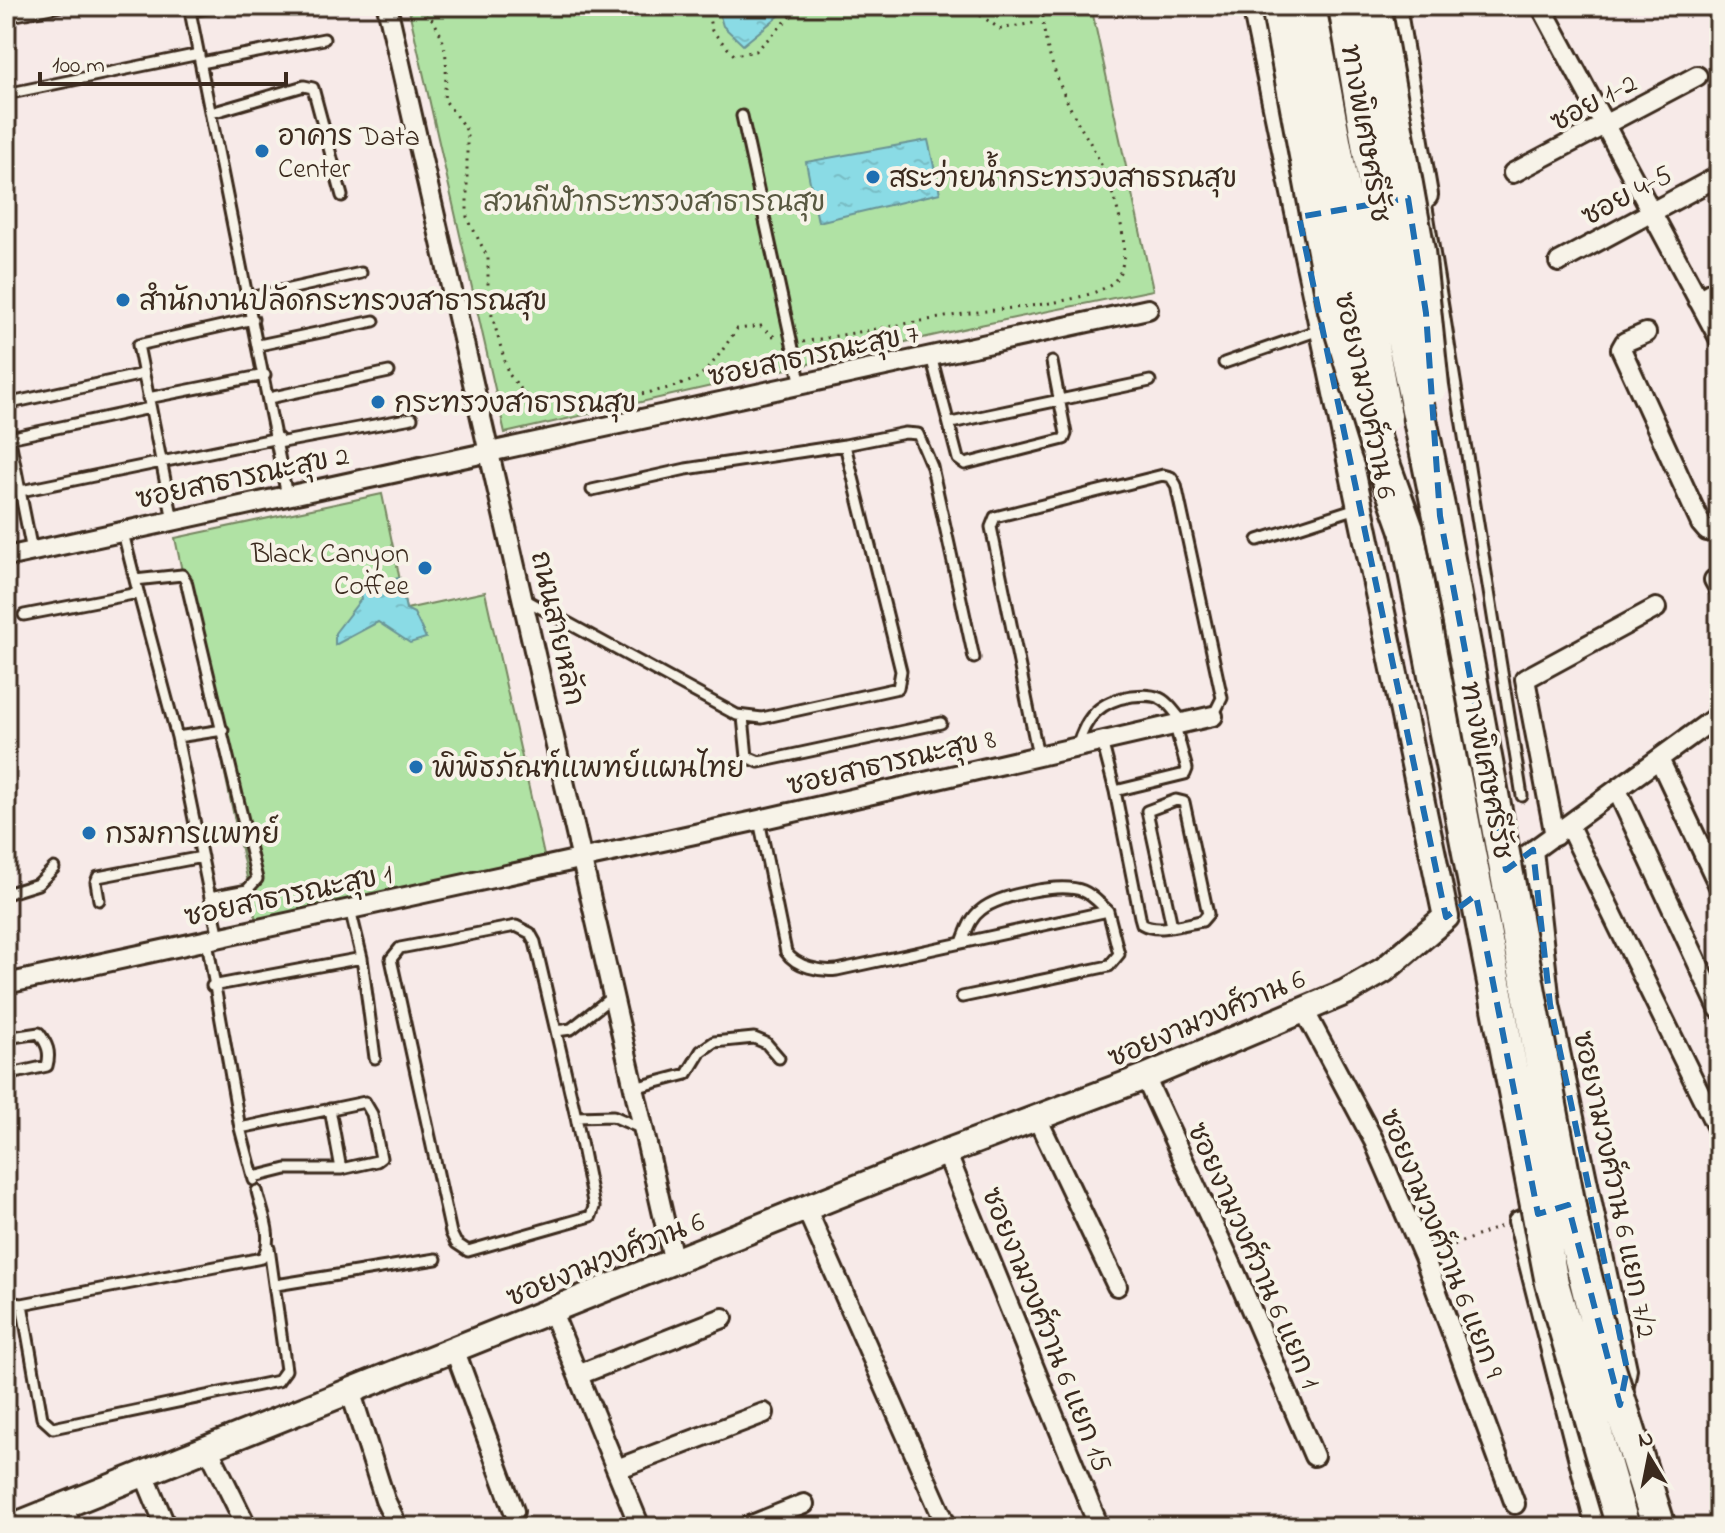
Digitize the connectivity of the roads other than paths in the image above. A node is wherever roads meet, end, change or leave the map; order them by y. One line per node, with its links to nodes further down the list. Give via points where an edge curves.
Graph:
1 (61, 6): 12 (lane)
2 (218, 6): 11 (lane)
3 (387, 6): 56 (street, ถนนสายหลัก)
4 (1255, 6): 25 (street, ซอยงามวงศ์วาน 6)
5 (1278, 6): 65 (highway, bridge, via 1335,310)
6 (1309, 6): 65 (highway, ทางพิเศษศรีรัช, bridge)
7 (1345, 6): 62 (highway, ทางพิเศษศรีรัช, bridge, via 1390,275)
8 (1374, 6): 62 (highway, bridge, via 1426,313)
9 (1393, 6): 22 (street)
10 (1541, 6): 19 (street)
11 (189, 9): 14 (lane)
12 (6, 17)
13 (324, 39): 14 (lane)
14 (200, 58): 16 (lane); 17 (lane)
15 (1697, 76): 19 (street, ซอย 1-2)
16 (6, 94)
17 (211, 113): 23 (lane, via 304,86 313,88); 29 (lane)
18 (742, 116): 45 (lane)
19 (1605, 127): 20 (street, ซอย 1-2); 24 (street)
20 (1513, 173)
21 (1719, 176): 24 (street, ซอย 4-5)
22 (1425, 195): 25 (street); 89 (lane)
23 (342, 196)
24 (1651, 212): 26 (street, ซอย 4-5); 30 (street)
25 (1299, 217): 34 (street, ซอยงามวงศ์วาน 6)
26 (1559, 262)
27 (361, 273): 29 (lane)
28 (1719, 288): 30 (street)
29 (249, 298): 32 (lane)
30 (1698, 300): 36 (street)
31 (1148, 309): 38 (street, ซอยสาธารณะสุข 7)
32 (253, 319): 37 (lane); 42 (lane, via 140,343)
33 (374, 321): 37 (lane)
34 (1322, 329): 40 (lane); 61 (street, ซอยงามวงศ์วาน 6)
35 (1646, 333): 66 (street, via 1621,349 1701,524)
36 (1719, 338)
37 (259, 345): 43 (lane)
38 (931, 356): 45 (street, ซอยสาธารณะสุข 7); 52 (lane)
39 (1052, 362): 47 (lane)
40 (1224, 363)
41 (389, 372): 46 (lane)
42 (143, 374): 48 (lane); 49 (lane)
43 (265, 375): 46 (lane); 48 (lane)
44 (1150, 381): 47 (lane)
45 (801, 385): 56 (street, ซอยสาธารณะสุข 7)
46 (269, 398): 54 (lane)
47 (1060, 399): 52 (lane); 52 (lane, via 1064,439 994,459 960,462)
48 (149, 403): 53 (lane); 57 (lane)
49 (6, 404)
50 (412, 418): 54 (lane)
51 (6, 420): 53 (lane)
52 (951, 423)
53 (9, 438): 59 (lane)
54 (278, 440): 57 (lane); 60 (lane)
55 (845, 445): 58 (lane, via 686,469); 75 (lane, via 918,434 932,467); 78 (lane, via 901,681 898,688 762,718)
56 (491, 453): 60 (street, ซอยสาธารณะสุข 2); 72 (street, ถนนสายหลัก)
57 (162, 463): 59 (lane); 63 (lane)
58 (592, 490)
59 (21, 491): 68 (lane)
60 (287, 496): 63 (street, ซอยสาธารณะสุข 2)
61 (1360, 507): 67 (lane); 102 (street, ซอยงามวงศ์วาน 6)
62 (1440, 516): 163 (highway, ทางพิเศษศรีรัช, bridge, via 1573,1228 1605,1356)
63 (173, 520): 64 (street, ซอยสาธารณะสุข 2)
64 (122, 529): 68 (street, ซอยสาธารณะสุข 2); 70 (lane)
65 (1407, 530): 161 (highway, ทางพิเศษศรีรัช, bridge, via 1552,1283)
66 (1719, 532)
67 (1258, 540)
68 (32, 551): 69 (street, ซอยสาธารณะสุข 2)
69 (6, 557)
70 (135, 580): 71 (lane); 81 (lane, via 182,575 186,581)
71 (138, 593): 74 (lane); 82 (lane)
72 (524, 599): 78 (lane); 94 (street, ถนนสายหลัก)
73 (1656, 608): 91 (street, via 1525,679)
74 (24, 615)
75 (974, 658)
76 (1719, 715): 86 (street)
77 (1213, 716): 80 (street, ซอยสาธารณะสุข 8); 85 (lane, via 1222,698 1176,485 1163,475 995,517 991,527)
78 (743, 717): 79 (lane, via 744,750 759,762)
79 (941, 723)
80 (1180, 725): 83 (street, ซอยสาธารณะสุข 8); 84 (lane, via 1162,699 1146,694 1121,698 1094,712); 88 (lane, via 1185,774)
81 (223, 730): 82 (lane); 98 (lane, via 257,879 247,890)
82 (177, 737): 93 (lane)
83 (1102, 741): 84 (street, ซอยสาธารณะสุข 8); 88 (lane)
84 (1077, 747): 85 (street, ซอยสาธารณะสุข 8)
85 (1038, 755): 90 (street, ซอยสาธารณะสุข 8)
86 (1659, 759): 87 (street); 96 (street)
87 (1617, 790): 91 (street); 111 (street)
88 (1115, 791): 103 (lane, via 1142,924)
89 (1522, 796)
90 (759, 820): 94 (street, ซอยสาธารณะสุข 8); 105 (lane, via 786,952 795,962 828,971)
91 (1562, 831): 92 (street); 125 (street)
92 (1533, 850): 102 (street); 129 (street, ซอยงามวงศ์วาน 6 แยก 7/2, via 1550,1004)
93 (202, 857): 98 (lane); 99 (lane, via 98,877)
94 (581, 859): 100 (street, ซอยสาธารณะสุข 1); 109 (street, ถนนสายหลัก)
95 (54, 868): 97 (lane, via 38,884)
96 (1719, 886)
97 (6, 894)
98 (210, 897): 104 (lane)
99 (99, 900)
100 (350, 909): 104 (street, ซอยสาธารณะสุข 1); 106 (lane)
101 (1108, 911): 105 (lane); 105 (lane, via 1086,892 1056,888 989,905 971,920); 110 (lane, via 1119,954 1109,966)
102 (1446, 917): 112 (street, ซอยงามวงศ์วาน 6, via 1376,976)
103 (1172, 926): 103 (lane, via 1202,921 1208,914 1184,802 1176,800 1150,807 1147,817)
104 (213, 938): 107 (street, ซอยสาธารณะสุข 1); 108 (lane)
105 (962, 942)
106 (362, 958): 108 (lane); 115 (lane)
107 (6, 984)
108 (212, 986): 123 (lane)
109 (613, 996): 113 (lane, via 571,1029); 119 (street, ถนนสายหลัก)
110 (962, 997)
111 (1719, 1009)
112 (1304, 1010): 118 (street, ซอยงามวงศ์วาน 6); 149 (street, ซอยงามวงศ์วาน 6 แยก 9, via 1374,1141 1424,1257)
113 (556, 1031): 121 (lane); 121 (lane, via 535,942 523,928 400,948 391,959 451,1233 461,1248 468,1251 591,1216 594,1207)
114 (6, 1038): 117 (lane, via 39,1033 50,1057 47,1066)
115 (375, 1058)
116 (779, 1058): 119 (lane, via 754,1038 714,1042 701,1051 687,1074)
117 (6, 1075)
118 (1145, 1077): 122 (street, ซอยงามวงศ์วาน 6); 145 (street, ซอยงามวงศ์วาน 6 แยก 1)
119 (634, 1088): 124 (street, ถนนสายหลัก)
120 (330, 1109): 123 (lane); 127 (lane); 127 (lane, via 365,1102 370,1106 381,1158)
121 (576, 1117): 124 (lane, via 613,1116)
122 (1037, 1118): 126 (street, ซอยงามวงศ์วาน 6); 135 (street)
123 (240, 1128): 127 (lane, via 254,1179 286,1169)
124 (643, 1129): 133 (street, ถนนสายหลัก)
125 (1719, 1132)
126 (946, 1152): 130 (street, ซอยงามวงศ์วาน 6); 159 (street, ซอยงามวงศ์วาน 6 แยก 15)
127 (341, 1169)
128 (257, 1191): 131 (lane)
129 (1589, 1199): 160 (street, via 1518,1221); 162 (street, ซอยงามวงศ์วาน 6 แยก 7/2, via 1627,1369 1617,1422)
130 (806, 1208): 133 (street, ซอยงามวงศ์วาน 6); 158 (street)
131 (269, 1248): 134 (lane); 137 (lane, via 262,1258)
132 (436, 1259): 134 (lane)
133 (674, 1263): 138 (street, ซอยงามวงศ์วาน 6)
134 (276, 1285): 137 (lane, via 286,1370 278,1381 53,1428 42,1418)
135 (1117, 1286)
136 (6, 1302): 137 (lane)
137 (22, 1304)
138 (552, 1312): 140 (street, ซอยงามวงศ์วาน 6); 141 (street)
139 (723, 1318): 141 (street)
140 (455, 1351): 142 (street, ซอยงามวงศ์วาน 6); 150 (street)
141 (578, 1375): 146 (street)
142 (350, 1390): 144 (street, ซอยงามวงศ์วาน 6); 155 (street)
143 (764, 1413): 146 (street)
144 (208, 1448): 147 (street, ซอยงามวงศ์วาน 6); 154 (street)
145 (1314, 1456)
146 (617, 1469): 156 (street)
147 (144, 1474): 151 (street, ซอยงามวงศ์วาน 6); 153 (street)
148 (804, 1504): 157 (street)
149 (1515, 1504)
150 (514, 1511)
151 (72, 1516): 152 (street, ซอยงามวงศ์วาน 6)
152 (11, 1527)
153 (166, 1527)
154 (247, 1527)
155 (398, 1527)
156 (640, 1527)
157 (747, 1527)
158 (947, 1527)
159 (1099, 1527)
160 (1596, 1527)
161 (1623, 1527)
162 (1641, 1527)
163 (1659, 1527)

